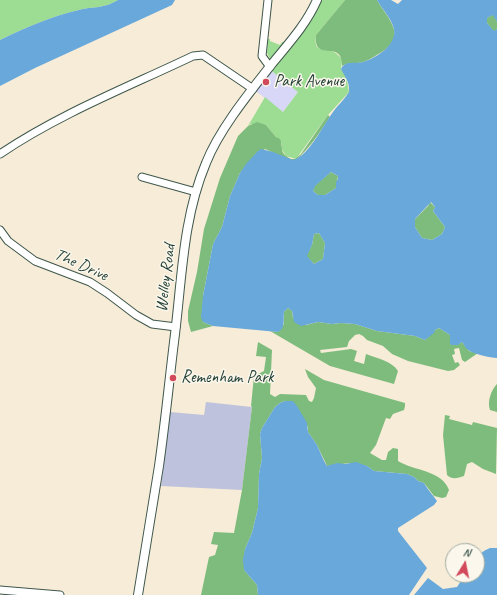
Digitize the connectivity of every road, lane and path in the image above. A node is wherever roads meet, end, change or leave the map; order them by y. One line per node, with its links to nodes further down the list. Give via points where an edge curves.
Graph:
1 (268, 0): 3 (street, via 262,56)
2 (317, 0): 3 (main road, Welley Road, via 297,35)
3 (270, 67): 4 (main road, Welley Road)
4 (254, 88): 5 (street, via 203,56 192,56 57,120); 7 (main road, Welley Road, via 215,144)
5 (0, 154)
6 (142, 177): 7 (street)
7 (196, 192): 9 (main road, Welley Road, via 186,240)
8 (0, 230): 9 (street, The Drive, via 8,241 35,261 90,282 152,324)
9 (176, 327): 12 (main road, Welley Road, via 159,466)
10 (0, 590): 11 (street)
11 (60, 595)
12 (138, 595)

